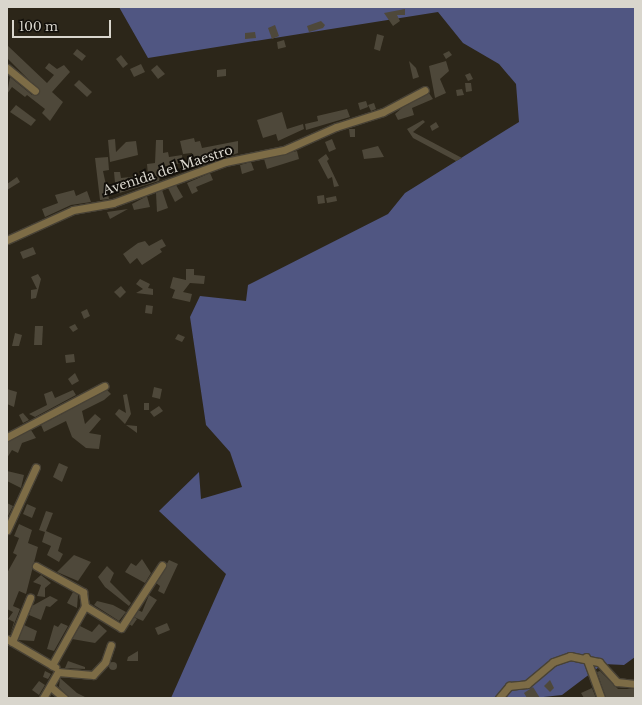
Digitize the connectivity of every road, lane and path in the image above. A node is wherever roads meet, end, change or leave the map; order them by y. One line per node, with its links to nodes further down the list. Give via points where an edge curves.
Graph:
1 (7, 68): 3 (street)
2 (425, 90): 4 (street, Avenida del Maestro, via 383,112 336,127 284,150 225,162 113,202 73,210)
3 (35, 91)
4 (7, 240)
5 (104, 386): 6 (street)
6 (8, 435)
7 (36, 467): 8 (street)
8 (7, 530)
9 (162, 565): 12 (street, via 121,628)
10 (36, 566): 12 (street, via 77,587 83,592)
11 (30, 598): 13 (street)
12 (85, 606): 16 (street)
13 (9, 641): 16 (street)
14 (111, 645): 17 (street, via 105,662 93,676)
15 (586, 657): 18 (street, via 603,665 617,682); 22 (street, via 561,658 527,684 509,686); 23 (street)
16 (52, 665): 17 (street)
17 (58, 672): 19 (street)
18 (635, 684)
19 (52, 688): 20 (street); 21 (street)
20 (43, 698)
21 (64, 698)
22 (499, 698)
23 (601, 698)

